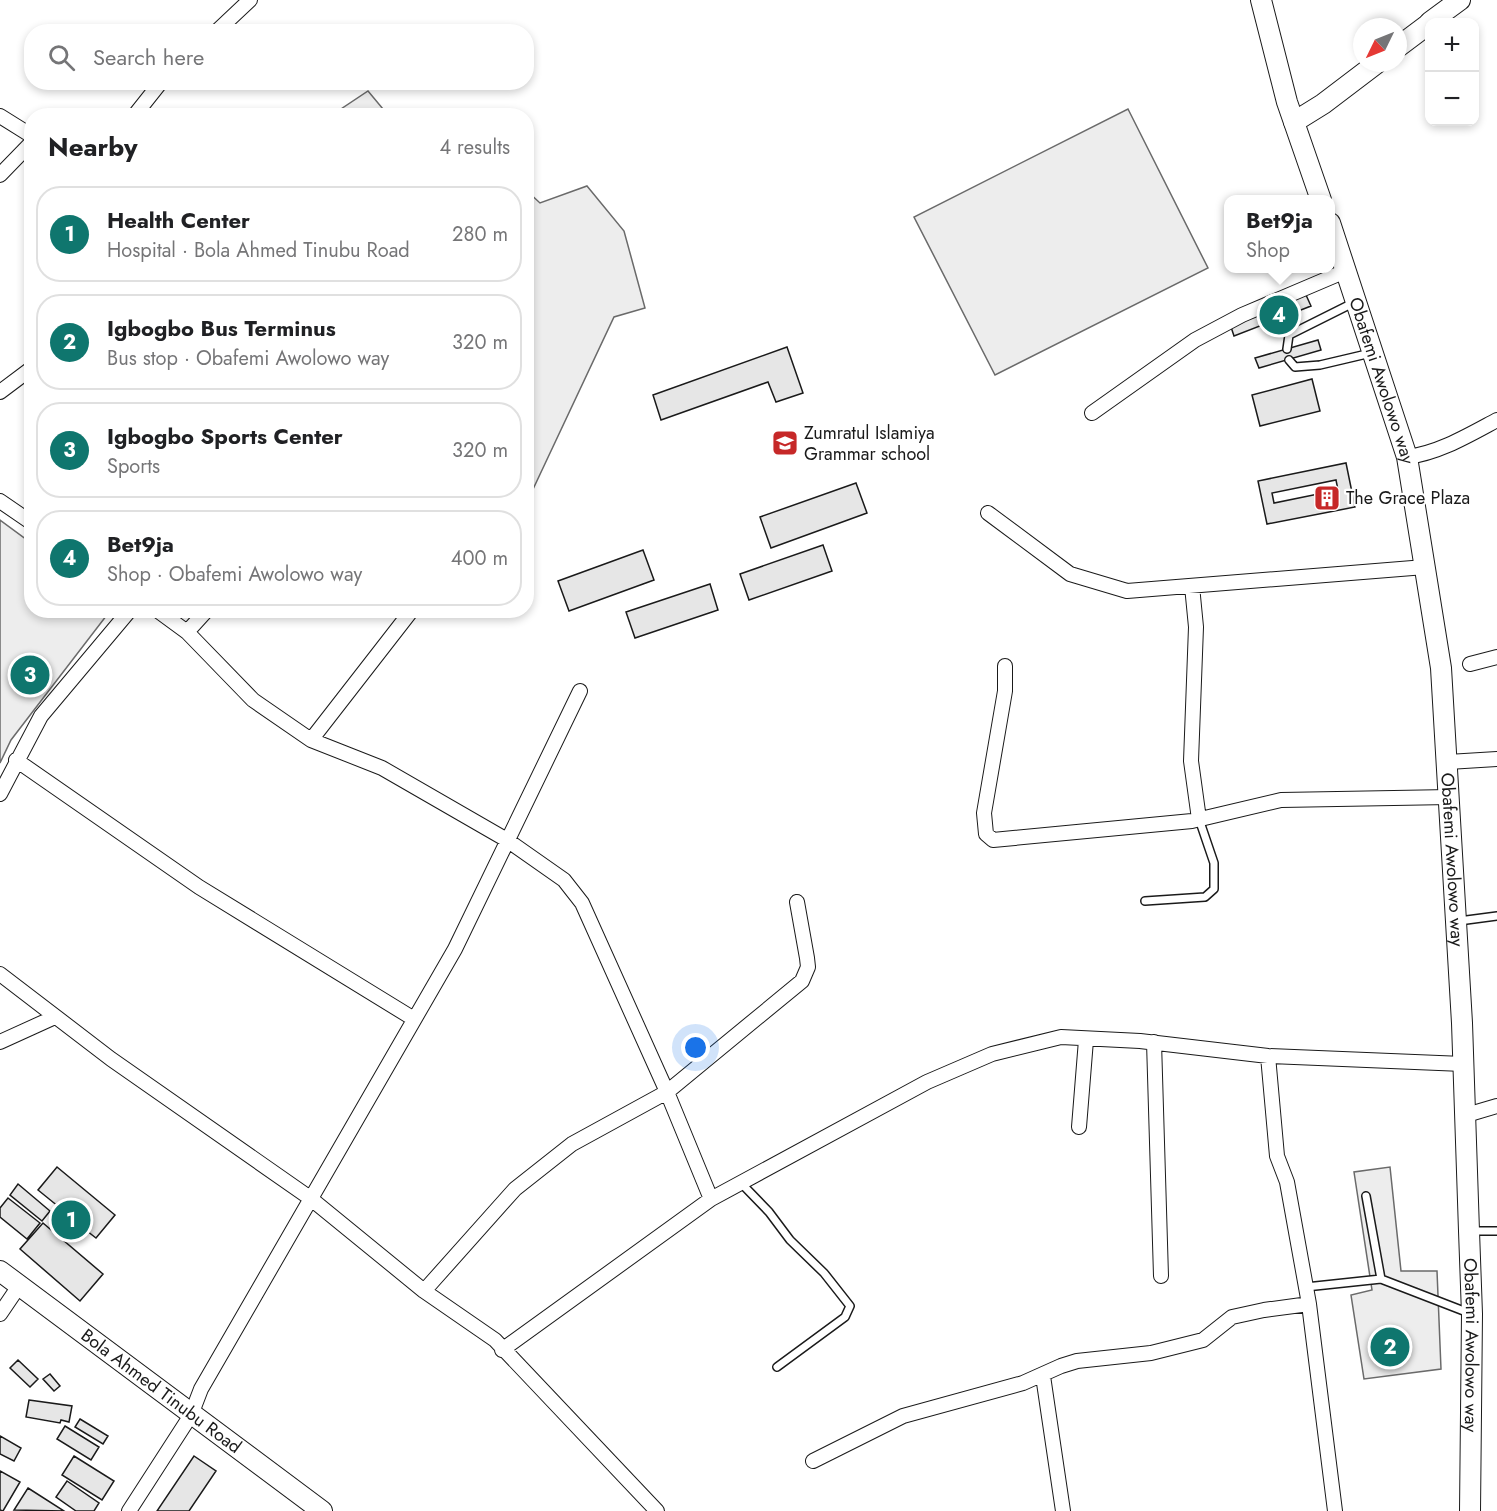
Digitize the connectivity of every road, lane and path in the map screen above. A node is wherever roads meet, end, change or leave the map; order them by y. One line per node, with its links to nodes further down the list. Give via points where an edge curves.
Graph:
1 (250, 0): 5 (street)
2 (1261, 0): 12 (main road)
3 (1460, 0): 4 (main road)
4 (1437, 18)
5 (224, 24)
6 (1425, 27): 7 (main road)
7 (1407, 40)
8 (1364, 72): 12 (main road)
9 (155, 90): 10 (street)
10 (140, 108)
11 (0, 116): 13 (street)
12 (1294, 122): 16 (main road)
13 (24, 131)
14 (24, 150): 15 (street)
15 (0, 175)
16 (1319, 195)
17 (1335, 237): 18 (main road, Obafemi Awolowo way)
18 (1348, 270): 19 (main road, Obafemi Awolowo way); 25 (street, via 1242,315 1196,340)
19 (1357, 301): 20 (lane, via 1289,335); 21 (main road, Obafemi Awolowo way)
20 (1287, 349)
21 (1372, 353): 22 (lane, via 1295,367); 27 (main road, Obafemi Awolowo way)
22 (1289, 360)
23 (24, 374): 24 (street)
24 (0, 392)
25 (1092, 413)
26 (1497, 420): 27 (street, via 1441,448)
27 (1407, 457): 31 (main road, Obafemi Awolowo way)
28 (0, 501): 30 (street)
29 (988, 513): 32 (street, via 1070,574 1127,591)
30 (24, 518)
31 (1425, 567): 32 (street); 45 (main road, Obafemi Awolowo way, via 1441,668)
32 (1192, 586): 48 (street, via 1196,627 1191,761)
33 (123, 618): 44 (street, via 41,716)
34 (169, 618): 37 (street)
35 (200, 618): 37 (street)
36 (406, 618): 42 (street)
37 (187, 632): 42 (street, via 253,700)
38 (1497, 657): 39 (street)
39 (1470, 664)
40 (1005, 666): 48 (street, via 1005,691 984,813 988,837 993,840)
41 (580, 691): 49 (street)
42 (311, 740): 49 (street, via 382,768)
43 (1497, 759): 45 (street)
44 (16, 760): 46 (street); 56 (street, via 199,887)
45 (1448, 762): 47 (main road, Obafemi Awolowo way)
46 (0, 795)
47 (1450, 797): 48 (street, via 1281,800); 53 (main road, Obafemi Awolowo way)
48 (1199, 819): 50 (lane, via 1214,863 1214,889 1204,897)
49 (507, 840): 56 (street, via 455,949); 62 (street, via 576,892)
50 (1145, 901)
51 (797, 902): 62 (street, via 808,967 802,981)
52 (1497, 916): 53 (lane)
53 (1456, 922): 61 (main road, Obafemi Awolowo way)
54 (0, 974): 55 (street)
55 (55, 1017): 58 (street); 68 (street)
56 (414, 1019): 68 (street)
57 (1086, 1040): 59 (street); 65 (street); 66 (street, via 1061,1037 992,1054 927,1082)
58 (0, 1042)
59 (1154, 1042): 60 (street); 73 (street)
60 (1268, 1056): 61 (street); 76 (street, via 1277,1156 1287,1182)
61 (1463, 1064): 64 (main road, Obafemi Awolowo way)
62 (668, 1092): 69 (street); 77 (street, via 572,1144 515,1189)
63 (1497, 1106): 64 (street)
64 (1463, 1116): 70 (main road, Obafemi Awolowo way)
65 (1079, 1127)
66 (741, 1183): 69 (street); 82 (lane, via 850,1306 845,1317)
67 (1366, 1196): 74 (lane)
68 (310, 1198): 77 (street); 84 (street, via 201,1389)
69 (711, 1199): 81 (street)
70 (1469, 1231): 71 (lane); 80 (main road, Obafemi Awolowo way)
71 (1497, 1231)
72 (0, 1271): 75 (main road, Bola Ahmed Tinubu Road)
73 (1161, 1276)
74 (1382, 1279): 76 (lane); 80 (lane)
75 (19, 1286): 79 (street); 84 (main road, Bola Ahmed Tinubu Road)
76 (1306, 1287): 78 (street)
77 (424, 1290): 81 (street, via 495,1340)
78 (1309, 1305): 83 (street, via 1232,1317 1203,1340 1151,1353 1077,1361); 90 (street)
79 (0, 1314)
80 (1472, 1314): 91 (main road, Obafemi Awolowo way)
81 (502, 1350): 88 (street)
82 (777, 1367)
83 (1043, 1376): 85 (street, via 903,1416); 89 (street)
84 (191, 1415): 86 (street); 87 (main road, Bola Ahmed Tinubu Road)
85 (813, 1461)
86 (129, 1511)
87 (322, 1511)
88 (657, 1511)
89 (1064, 1511)
90 (1335, 1511)
91 (1470, 1511)

